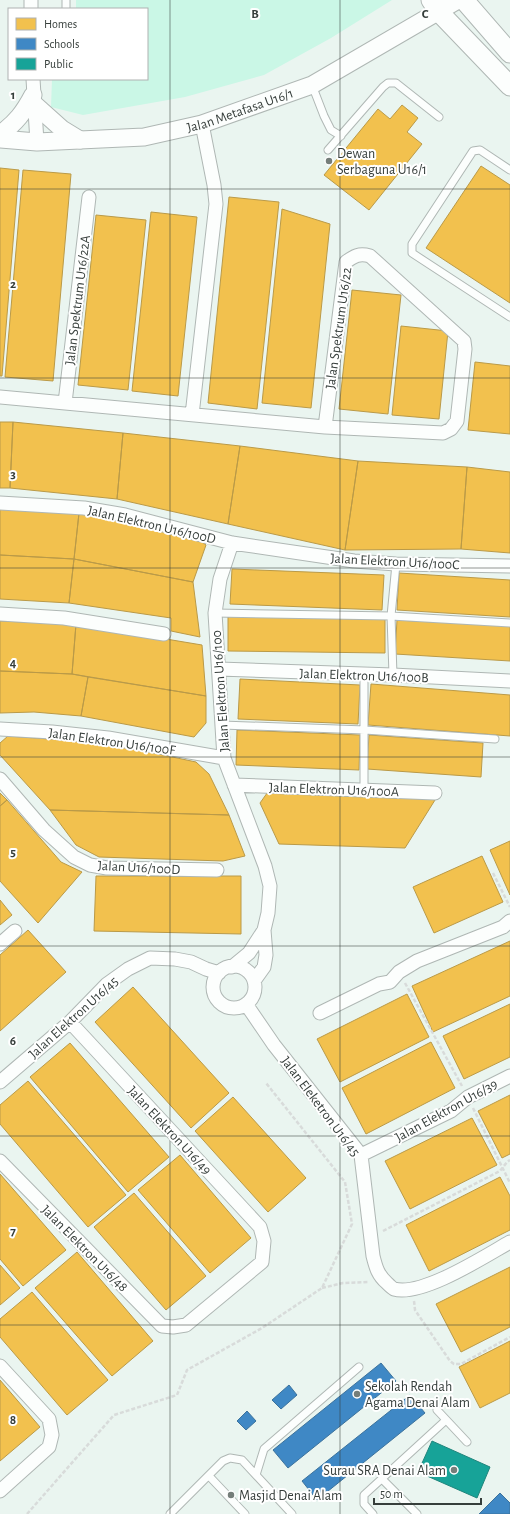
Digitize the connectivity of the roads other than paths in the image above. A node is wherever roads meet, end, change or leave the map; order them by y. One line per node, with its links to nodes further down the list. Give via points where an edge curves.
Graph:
1 (458, 0): 3 (street, Jalan Metafasa U16/1)
2 (464, 0): 4 (main road)
3 (435, 6): 5 (street, Jalan Metafasa U16/1); 6 (main road)
4 (510, 53)
5 (312, 84): 9 (street, Jalan Metafasa U16/1); 11 (lane, via 332,130)
6 (510, 86)
7 (33, 92): 10 (street, via 20,118); 13 (street, via 62,129); 14 (street)
8 (439, 117): 11 (lane, via 396,83 388,83)
9 (202, 124): 13 (street, Jalan Metafasa U16/1, via 144,137); 21 (street, via 216,204)
10 (0, 134)
11 (342, 136): 15 (lane)
12 (0, 139): 14 (street, Jalan Metafasa U16/1)
13 (80, 140): 14 (street, Jalan Metafasa U16/1)
14 (37, 142)
15 (328, 150)
16 (510, 170): 18 (lane, via 480,150 473,151 412,244 412,253)
17 (89, 197): 20 (street, Jalan Spektrum U16/22A)
18 (510, 317)
19 (0, 397): 20 (street, Jalan Spektrum U16/22)
20 (65, 403): 21 (street, Jalan Spektrum U16/22)
21 (192, 415): 22 (street, Jalan Spektrum U16/22)
22 (325, 427): 22 (street, Jalan Spektrum U16/22, via 443,433 451,429 457,421 464,340 370,256 363,254 355,255 346,262)
23 (0, 503): 24 (street, Jalan Elektron U16/100D, via 84,508 125,515)
24 (232, 543): 25 (street, Jalan Elektron U16/100C, via 354,561); 27 (street, Jalan Elektron U16/100, via 220,579)
25 (396, 564): 26 (street, Jalan Elektron U16/100C); 29 (lane)
26 (510, 566)
27 (215, 613): 29 (lane); 32 (street, Jalan Elektron U16/100)
28 (0, 614): 31 (street, via 64,618)
29 (391, 616): 30 (lane); 34 (lane)
30 (510, 623)
31 (164, 634)
32 (219, 669): 33 (street, Jalan Elektron U16/100B); 36 (street, Jalan Elektron U16/100)
33 (364, 674): 34 (street, Jalan Elektron U16/100B); 38 (lane)
34 (393, 675): 35 (street, Jalan Elektron U16/100B)
35 (510, 681)
36 (222, 725): 38 (lane); 40 (street, Jalan Elektron U16/100)
37 (0, 729): 40 (street, Jalan Elektron U16/100F, via 108,738)
38 (365, 730): 39 (lane); 43 (lane)
39 (495, 739)
40 (224, 758): 42 (street, Jalan Elektron U16/100)
41 (0, 779): 45 (street, Jalan U16/100D, via 44,830 74,858 90,865 107,868)
42 (234, 785): 43 (street, Jalan Elektron U16/100A); 47 (street, Jalan Elektron U16/100, via 270,886)
43 (364, 789): 44 (street, Jalan Elektron U16/100A)
44 (435, 793)
45 (217, 870)
46 (510, 921): 54 (street, via 503,927 417,961 399,972 390,982 379,984)
47 (264, 930): 50 (street, via 249,953); 52 (street, via 264,967)
48 (15, 931): 49 (street)
49 (0, 944)
50 (232, 967): 51 (street); 52 (street, via 243,968 252,976)
51 (219, 973): 53 (street, via 214,985 216,998 233,1008); 55 (street, Jalan Elektron U16/45, via 191,962 150,958 107,984)
52 (254, 982): 53 (street, via 254,994)
53 (246, 1004): 58 (street, Jalan Eleketron U16/45)
54 (320, 1013)
55 (70, 1022): 57 (street, Jalan Elektron U16/45); 61 (street, Jalan Elektron U16/49, via 260,1227 264,1242 262,1262 186,1325)
56 (510, 1076): 58 (street, Jalan Elektron U16/39, via 468,1097 451,1111)
57 (0, 1082)
58 (361, 1155): 60 (street, Jalan Eleketron U16/45, via 376,1270 393,1288 412,1289 440,1280)
59 (0, 1161): 61 (street, Jalan Elektron U16/48, via 162,1326)
60 (510, 1242)
61 (173, 1327)
62 (0, 1366): 70 (street, via 50,1419 52,1435 50,1447)
63 (360, 1367): 67 (lane, via 264,1449)
64 (437, 1410): 65 (lane)
65 (446, 1420): 66 (lane); 69 (lane)
66 (467, 1442)
67 (256, 1475): 68 (lane, via 242,1460 230,1458); 73 (lane)
68 (208, 1476): 71 (lane); 72 (lane)
69 (382, 1479): 74 (lane, via 367,1492 364,1500 364,1504); 75 (lane)
70 (0, 1490)
71 (170, 1514)
72 (245, 1514)
73 (292, 1514)
74 (373, 1514)
75 (417, 1514)

